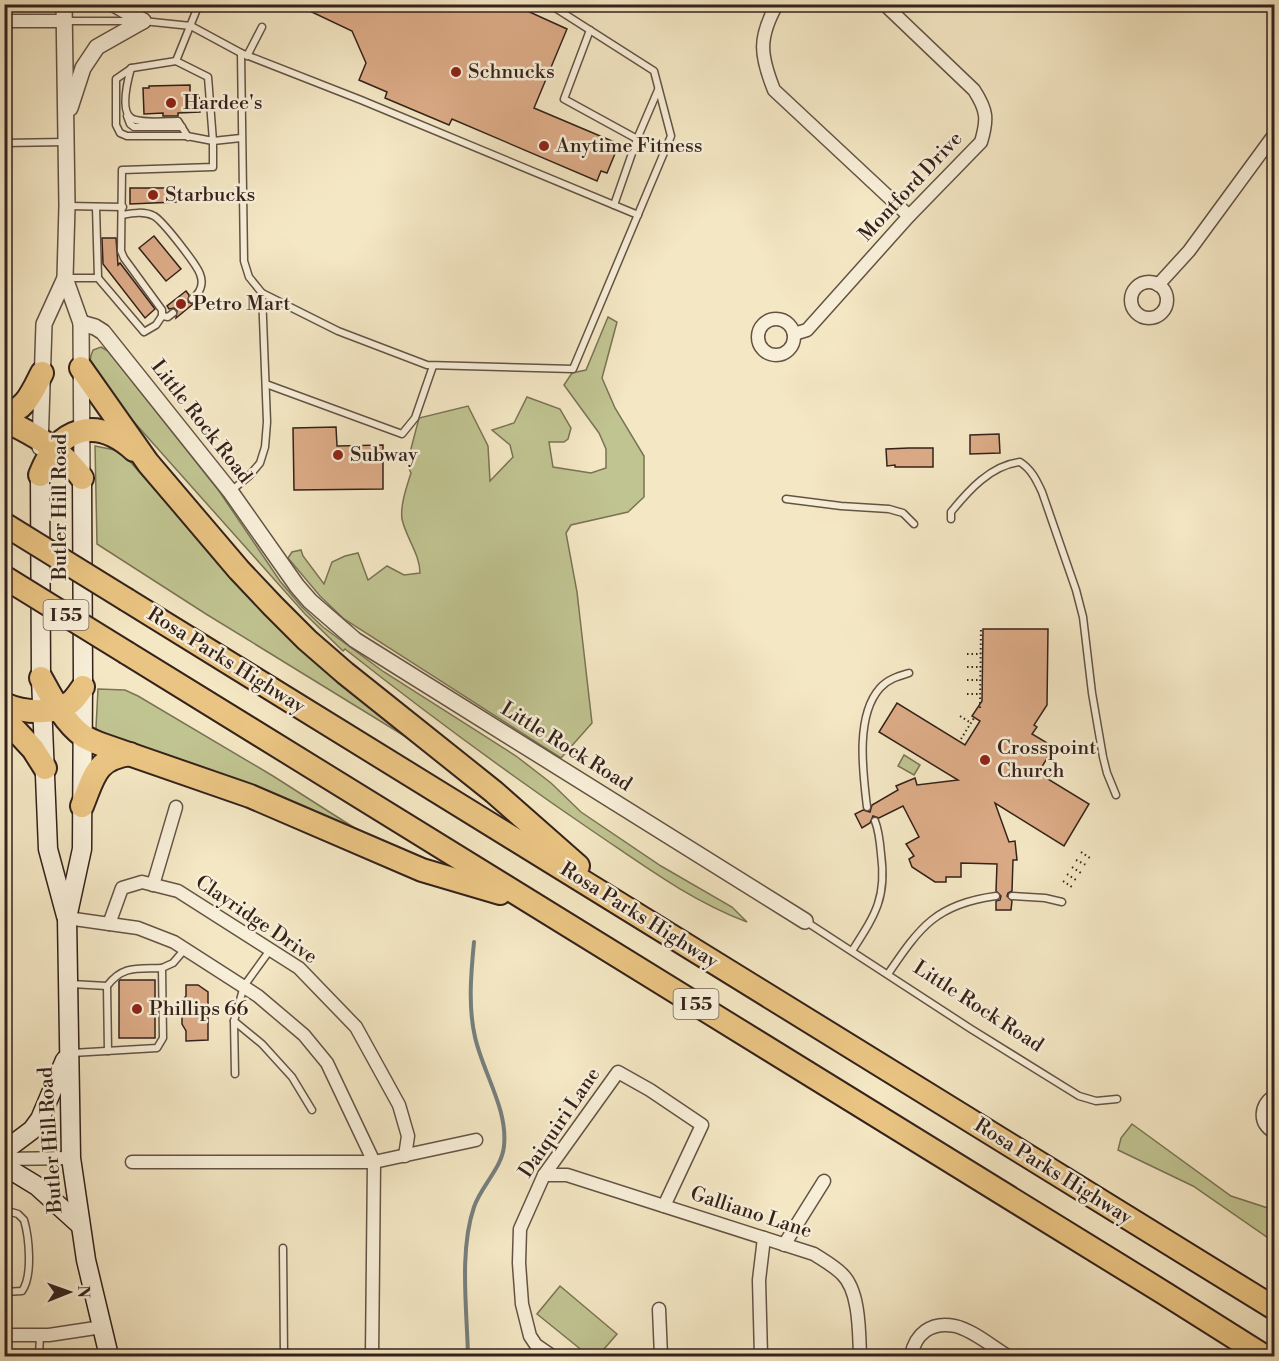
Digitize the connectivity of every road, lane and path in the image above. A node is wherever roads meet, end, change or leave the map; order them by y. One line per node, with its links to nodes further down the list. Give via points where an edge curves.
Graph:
1 (64, 4): 8 (street, Butler Hill Road)
2 (114, 4): 9 (street)
3 (199, 4): 10 (lane)
4 (549, 4): 12 (lane)
5 (777, 4): 31 (street, via 768,20 763,43 764,64 774,90)
6 (884, 4): 31 (street, Montford Drive, via 974,90 986,118 981,142)
7 (4, 21): 8 (street)
8 (64, 21): 9 (lane); 17 (street, Butler Hill Road)
9 (143, 21): 10 (lane); 17 (street, via 98,47 83,68)
10 (191, 26): 13 (lane); 14 (lane)
11 (262, 27): 13 (lane)
12 (590, 30): 16 (lane, via 654,71); 21 (lane, via 564,99)
13 (244, 55): 20 (lane); 25 (lane)
14 (176, 61): 15 (lane); 22 (lane, via 208,77)
15 (132, 68): 19 (lane, via 126,86 126,112 137,120 178,121); 19 (lane, via 116,79 116,124 120,133)
16 (658, 89): 21 (lane); 30 (lane, via 671,136)
17 (66, 119): 23 (street, Butler Hill Road)
18 (1275, 135): 36 (street, via 1189,251)
19 (188, 137): 22 (lane)
20 (241, 138): 22 (lane); 37 (lane, via 244,261 249,277)
21 (637, 139): 25 (lane)
22 (213, 141): 28 (lane, via 213,167 122,170)
23 (66, 142): 24 (lane); 26 (street, Butler Hill Road)
24 (4, 143)
25 (614, 205): 30 (lane)
26 (67, 206): 27 (lane); 34 (street, Butler Hill Road)
27 (96, 207): 28 (lane); 35 (lane)
28 (123, 207): 29 (lane)
29 (122, 215): 38 (lane, via 147,213 161,222 200,273 201,287); 41 (lane, via 121,251 162,310)
30 (638, 215): 44 (lane, via 573,369)
31 (909, 216): 43 (street, Montford Drive, via 807,330)
32 (4, 242): 33 (lane)
33 (5, 253): 39 (lane)
34 (65, 278): 35 (lane); 42 (street, Butler Hill Road); 46 (street, Butler Hill Road, via 44,324)
35 (98, 278): 41 (lane, via 144,332)
36 (1158, 285)
37 (262, 293): 44 (lane, via 338,332); 47 (lane)
38 (192, 298)
39 (4, 305)
40 (173, 314): 41 (lane)
41 (162, 316)
42 (81, 323): 45 (street, Butler Hill Road); 55 (street, Little Rock Road, via 103,332)
43 (794, 334)
44 (433, 366): 47 (lane, via 415,418 402,434)
45 (81, 368): 50 (street, Butler Hill Road); 52 (highway)
46 (42, 373): 48 (highway, via 28,400); 51 (street, Butler Hill Road)
47 (266, 384): 55 (lane, via 267,422 260,462)
48 (4, 414)
49 (4, 420): 51 (highway)
50 (82, 431): 51 (highway); 52 (highway, via 110,433); 54 (street, Butler Hill Road)
51 (47, 442): 53 (highway); 54 (highway, via 70,461)
52 (148, 463): 104 (highway, via 239,570 308,640 494,792)
53 (40, 475): 67 (main road, Butler Hill Road)
54 (82, 478): 70 (main road, Butler Hill Road)
55 (230, 491): 106 (street, Little Rock Road, via 310,601 355,640)
56 (786, 499): 59 (lane, via 889,509 903,513)
57 (951, 519): 84 (lane, via 951,512 965,495 1003,466 1020,462 1034,476 1080,607 1103,757)
58 (4, 524): 104 (highway, Rosa Parks Highway / I 55, bridge)
59 (914, 525)
60 (4, 577): 102 (highway, I 55, bridge)
61 (981, 627): 63 (path)
62 (967, 654): 63 (path)
63 (981, 654): 65 (path)
64 (967, 667): 65 (path)
65 (981, 667): 69 (path)
66 (909, 673): 87 (lane, via 893,678 879,689 866,716 863,738)
67 (42, 678): 75 (highway)
68 (967, 680): 69 (path)
69 (980, 680): 72 (path)
70 (83, 687): 75 (highway, via 71,702); 80 (main road, Butler Hill Road)
71 (967, 694): 72 (path)
72 (980, 694): 74 (path)
73 (4, 704): 75 (highway, via 14,709)
74 (980, 708)
75 (50, 709): 80 (highway); 83 (main road, Butler Hill Road)
76 (960, 716): 79 (path)
77 (4, 718): 83 (highway)
78 (974, 718): 79 (path)
79 (971, 723): 81 (path)
80 (83, 736): 82 (highway); 85 (main road, Butler Hill Road)
81 (961, 739)
82 (130, 754): 85 (highway, via 115,756 98,769); 102 (highway, via 250,796 422,870)
83 (45, 768): 105 (main road, Butler Hill Road, via 48,849)
84 (1116, 795)
85 (82, 806): 105 (main road, Butler Hill Road, via 82,849)
86 (176, 807): 98 (street)
87 (867, 807)
88 (875, 821): 110 (lane, via 883,867 882,895)
89 (1081, 852): 90 (path)
90 (1090, 858)
91 (1076, 860): 92 (path)
92 (1086, 865)
93 (1072, 867): 94 (path)
94 (1081, 873)
95 (1067, 874): 96 (path)
96 (1076, 880)
97 (1063, 881): 99 (path)
98 (153, 885): 107 (street, Clayridge Drive, via 142,882 122,888); 109 (street, Clayridge Drive, via 178,891)
99 (1072, 887)
100 (996, 896): 112 (lane, via 959,906 931,920 914,936)
101 (1012, 896): 103 (lane)
102 (529, 902): 157 (highway, I 55)
103 (1062, 902)
104 (627, 908): 142 (highway, Rosa Parks Highway / I 55)
105 (67, 918): 107 (street); 113 (main road, Butler Hill Road)
106 (805, 921): 110 (lane, Little Rock Road)
107 (110, 924): 108 (street, via 138,928)
108 (185, 949): 111 (lane); 115 (street)
109 (270, 950): 115 (lane); 127 (street, Clayridge Drive, via 299,968 356,1027 399,1105 408,1136)
110 (852, 951): 112 (lane, Little Rock Road)
111 (162, 969): 114 (lane, via 128,969 115,975); 117 (lane, via 160,1044 157,1048)
112 (888, 974): 122 (lane, Little Rock Road, via 1085,1099)
113 (68, 984): 114 (lane); 118 (main road, Butler Hill Road)
114 (107, 986): 117 (lane)
115 (244, 986): 116 (lane); 131 (street, via 304,1035 327,1063)
116 (234, 1022): 120 (lane); 123 (lane, via 262,1044 292,1077)
117 (108, 1051): 118 (lane)
118 (68, 1053): 126 (main road, via 40,1119); 128 (main road, Butler Hill Road)
119 (618, 1072): 133 (street, Daiquiri Lane); 135 (street, Galliano Lane, via 702,1125)
120 (235, 1074)
121 (1275, 1096): 124 (street, via 1262,1112 1266,1125)
122 (1117, 1099)
123 (312, 1110)
124 (1275, 1132)
125 (476, 1140): 127 (street)
126 (4, 1151)
127 (405, 1156): 131 (street)
128 (71, 1158): 129 (street); 137 (main road, Butler Hill Road)
129 (4, 1159)
130 (132, 1162): 131 (street)
131 (374, 1162): 150 (street)
132 (4, 1166): 137 (main road, via 37,1186)
133 (544, 1175): 135 (street, Galliano Lane, via 567,1175); 151 (street, Daiquiri Lane, via 520,1229 519,1263 522,1304 530,1336)
134 (824, 1180): 139 (street)
135 (664, 1206): 138 (street, Galliano Lane)
136 (4, 1210): 141 (lane, via 24,1220 28,1269 22,1291)
137 (79, 1224): 144 (main road, Butler Hill Road)
138 (764, 1238): 139 (street, Galliano Lane); 153 (street, via 759,1280)
139 (784, 1245): 154 (street, Galliano Lane, via 814,1254 843,1275 852,1289)
140 (284, 1248): 149 (lane)
141 (4, 1292)
142 (1275, 1308)
143 (658, 1310): 152 (street)
144 (102, 1327): 146 (street); 148 (main road, Butler Hill Road)
145 (4, 1335): 146 (street)
146 (40, 1335): 147 (lane)
147 (39, 1356)
148 (109, 1356)
149 (284, 1356)
150 (372, 1356)
151 (552, 1356)
152 (661, 1356)
153 (760, 1356)
154 (860, 1356)
155 (911, 1356): 156 (street, via 914,1344 926,1329 938,1326 955,1326)
156 (1008, 1356)
157 (1264, 1356)

